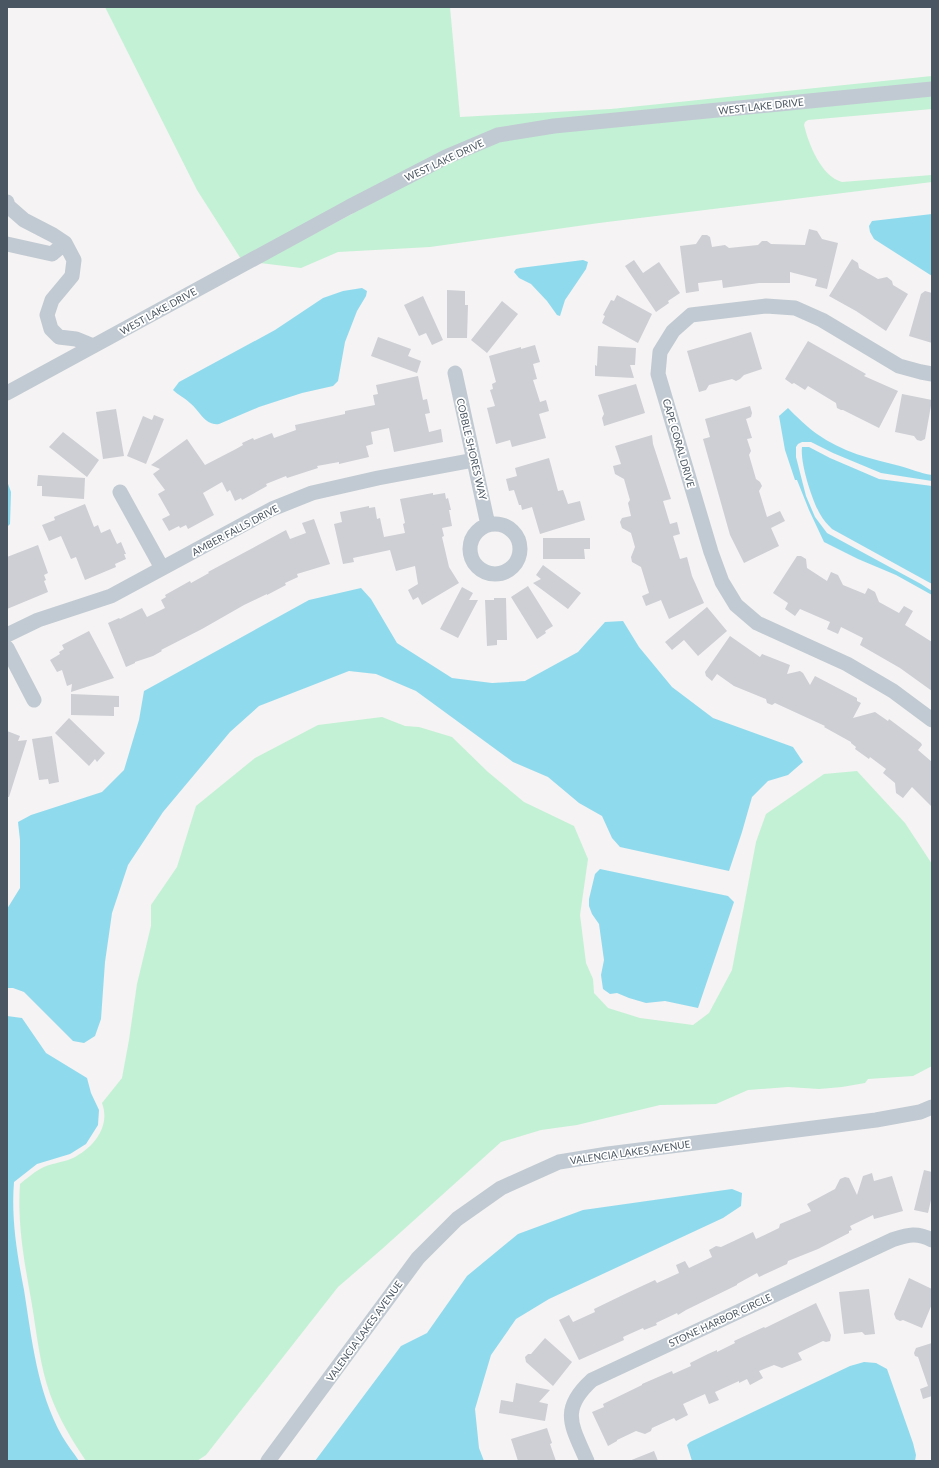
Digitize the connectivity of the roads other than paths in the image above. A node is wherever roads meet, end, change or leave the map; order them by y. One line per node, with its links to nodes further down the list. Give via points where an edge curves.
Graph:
1 (932, 89): 5 (street, WEST LAKE DRIVE, via 554,126 498,135 446,157 363,200)
2 (7, 202): 3 (street, via 8,206 24,220)
3 (65, 243): 4 (street, via 52,254); 5 (street, via 74,260 72,276 52,300 47,315 52,329 59,337 76,339)
4 (7, 244)
5 (93, 346): 8 (street, WEST LAKE DRIVE)
6 (455, 373): 9 (street, COBBLE SHORES WAY)
7 (932, 374): 16 (street, CAPE CORAL DRIVE, via 899,366 822,320 794,308 766,306 691,315 673,330 660,352 658,374 711,552 722,582 736,605 757,623 847,664 893,691)
8 (7, 393)
9 (474, 460): 11 (street, COBBLE SHORES WAY); 12 (street, AMBER FALLS DRIVE, via 312,493 272,509)
10 (120, 492): 12 (street)
11 (488, 525)
12 (162, 568): 13 (street, AMBER FALLS DRIVE, via 111,596 38,620)
13 (7, 635)
14 (7, 648): 15 (street)
15 (34, 700)
16 (932, 720)
17 (932, 1107): 19 (street, VALENCIA LAKES AVENUE, via 920,1112 876,1120 559,1162 501,1188 457,1219 418,1258)
18 (932, 1240): 20 (street, STONE HARBOR CIRCLE, via 910,1234 892,1240 592,1380 575,1399 571,1414 574,1430)
19 (268, 1461)
20 (587, 1461)

